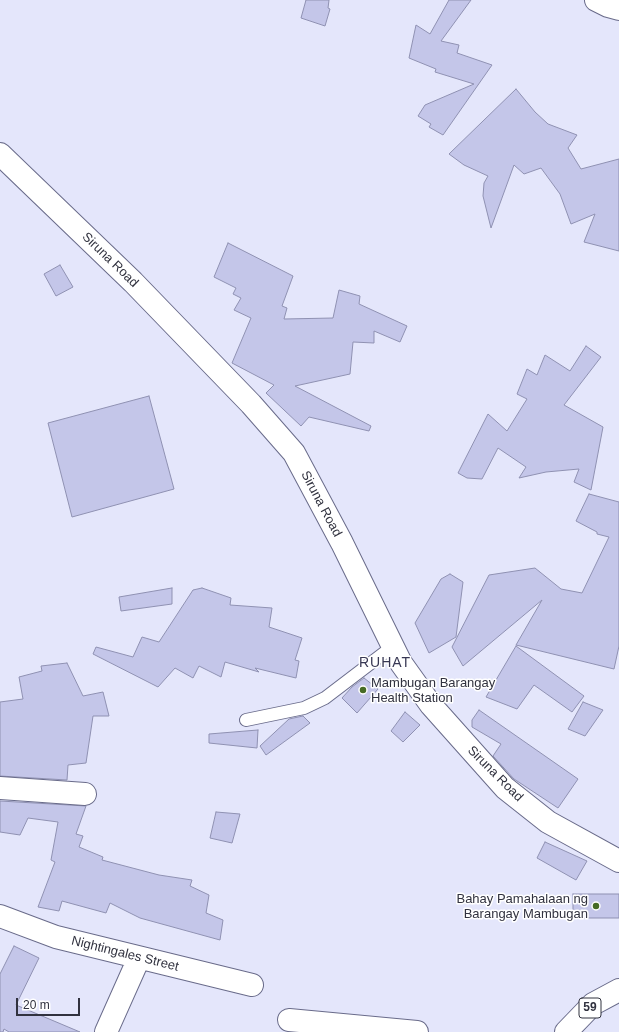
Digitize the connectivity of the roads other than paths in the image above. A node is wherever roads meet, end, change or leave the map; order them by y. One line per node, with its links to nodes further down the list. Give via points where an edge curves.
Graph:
1 (596, 0): 2 (street)
2 (619, 8)
3 (0, 154): 8 (street, Siruna Road, via 133,282 251,404 294,453 401,663 431,706 505,788 548,822)
4 (388, 650): 5 (lane, via 325,698 304,708)
5 (246, 720)
6 (0, 788): 7 (street)
7 (85, 794)
8 (619, 861)
9 (0, 916): 10 (street, Nightingales Street, via 56,937)
10 (139, 958): 11 (street, Nightingales Street); 14 (street)
11 (252, 985)
12 (619, 990): 16 (street, 59, via 593,1004)
13 (289, 1020): 15 (street)
14 (106, 1032)
15 (417, 1032)
16 (566, 1032)

